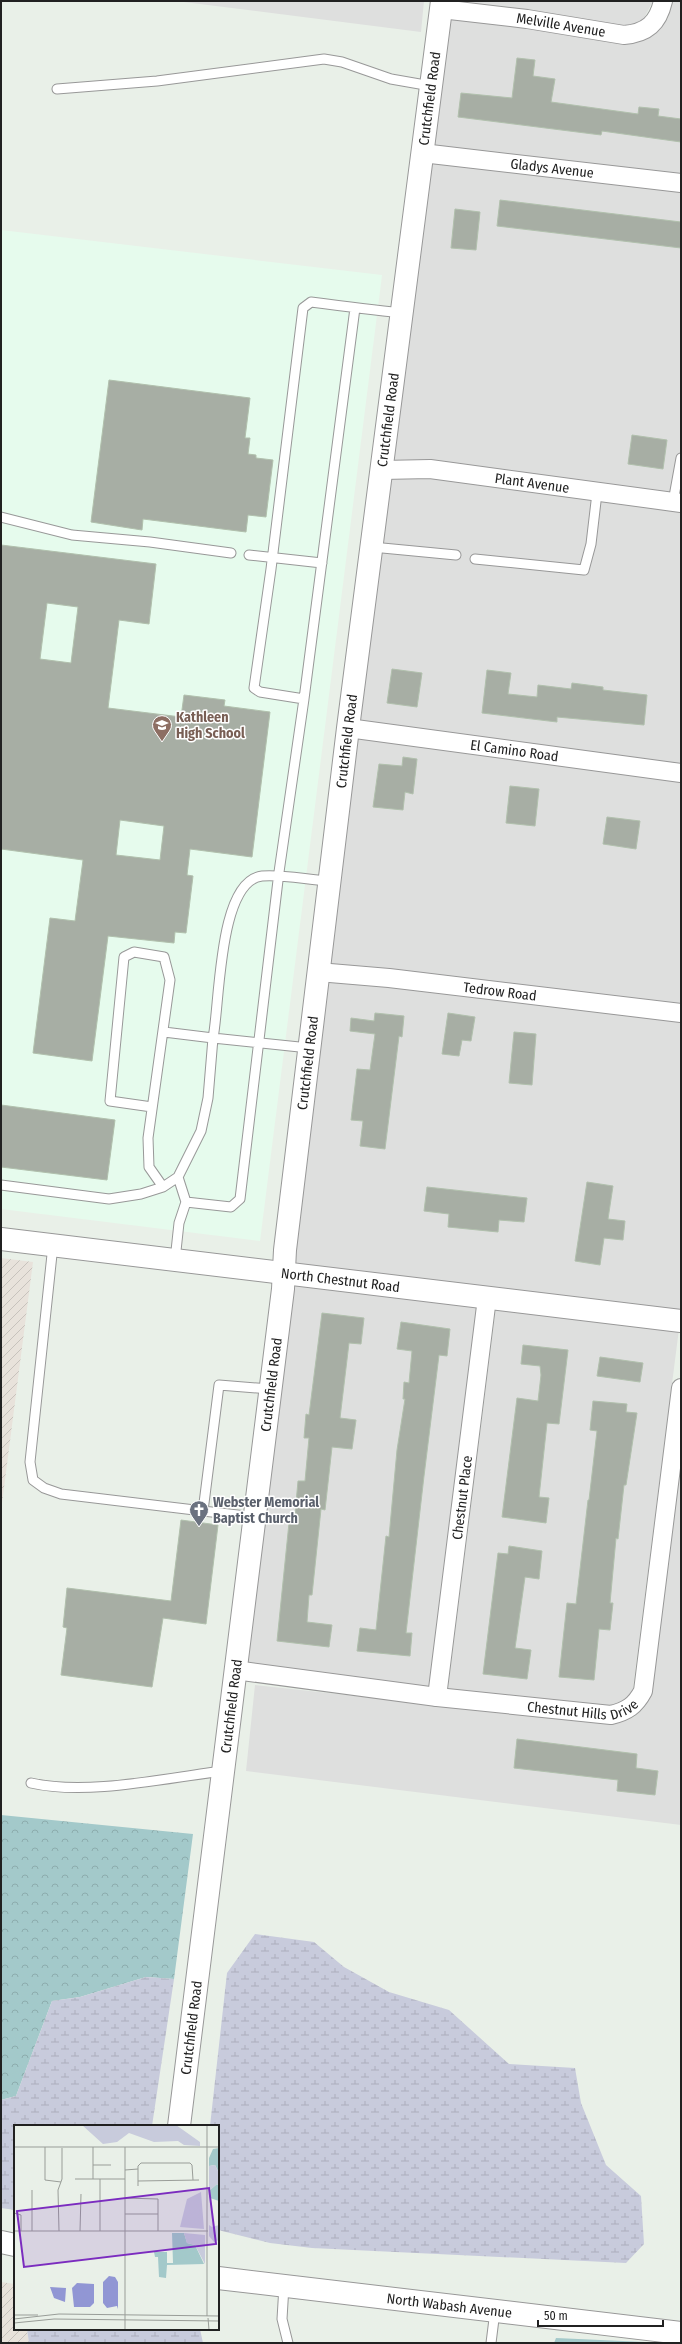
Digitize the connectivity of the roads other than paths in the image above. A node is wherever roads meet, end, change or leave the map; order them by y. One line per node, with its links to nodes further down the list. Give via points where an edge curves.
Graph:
1 (663, 1): 2 (street, Melville Avenue, via 651,26 638,34 624,35)
2 (441, 5): 3 (street, Crutchfield Road)
3 (431, 86): 4 (lane, via 391,79 342,62 324,59 157,81); 5 (street, Crutchfield Road)
4 (57, 89)
5 (422, 153): 6 (street, Gladys Avenue); 8 (street, Crutchfield Road)
6 (681, 183)
7 (356, 308): 8 (lane); 18 (lane, via 311,302 303,308); 20 (lane)
8 (402, 313): 10 (street, Crutchfield Road)
9 (681, 458): 12 (lane)
10 (382, 470): 11 (street, Plant Avenue, via 430,469); 14 (street, Crutchfield Road)
11 (597, 493): 12 (street, Plant Avenue); 19 (lane, via 591,544 584,570)
12 (677, 503)
13 (1, 517): 15 (lane, via 72,535)
14 (372, 547): 17 (lane); 22 (street, Crutchfield Road)
15 (231, 553)
16 (249, 555): 18 (lane)
17 (456, 556)
18 (272, 558): 20 (lane); 21 (lane, via 254,688 260,692)
19 (475, 558)
20 (322, 563): 21 (lane)
21 (304, 699): 24 (lane)
22 (348, 728): 23 (street, El Camino Road); 25 (street, Crutchfield Road)
23 (681, 772)
24 (278, 877): 25 (lane); 29 (lane, via 262,876 246,884 234,903 224,941); 30 (lane)
25 (330, 881): 26 (street, Crutchfield Road)
26 (318, 972): 27 (street, Tedrow Road); 31 (street, Crutchfield Road)
27 (681, 1013)
28 (164, 1032): 29 (lane); 32 (lane); 32 (lane, via 170,980 164,957 134,952 124,957 110,1101)
29 (213, 1038): 30 (lane); 33 (lane, via 208,1098 201,1131)
30 (258, 1043): 31 (lane); 36 (lane, via 240,1199 232,1207)
31 (309, 1048): 40 (street, Crutchfield Road)
32 (152, 1107): 35 (lane, via 148,1138 149,1167)
33 (178, 1177): 35 (lane); 36 (lane)
34 (1, 1185): 35 (lane, via 109,1199)
35 (163, 1187)
36 (186, 1202): 39 (lane, via 179,1223)
37 (1, 1239): 38 (street, North Chestnut Road)
38 (53, 1245): 39 (street, North Chestnut Road); 45 (lane, via 30,1462 33,1480 44,1488 61,1494)
39 (175, 1260): 40 (street, North Chestnut Road)
40 (283, 1272): 41 (street, North Chestnut Road); 44 (street, Crutchfield Road)
41 (487, 1298): 42 (street, North Chestnut Road); 48 (street, Chestnut Place)
42 (681, 1321)
43 (681, 1388): 48 (street, Chestnut Hills Drive, via 643,1691 637,1702 627,1710 611,1715)
44 (270, 1389): 45 (lane, via 219,1385); 46 (street, Crutchfield Road)
45 (203, 1511): 46 (lane)
46 (254, 1517): 47 (street, Crutchfield Road)
47 (236, 1670): 48 (street, Chestnut Hills Drive); 49 (street, Crutchfield Road)
48 (437, 1697)
49 (223, 1771): 50 (lane, via 92,1787 47,1787); 51 (street, Crutchfield Road)
50 (31, 1783)
51 (179, 2125)
52 (1, 2242): 53 (street)
53 (14, 2244)
54 (219, 2278): 55 (street, North Wabash Avenue)
55 (284, 2286): 56 (street, North Wabash Avenue); 58 (lane, via 282,2319)
56 (495, 2310): 57 (street, North Wabash Avenue); 59 (lane)
57 (681, 2333)
58 (288, 2343)
59 (491, 2343)

